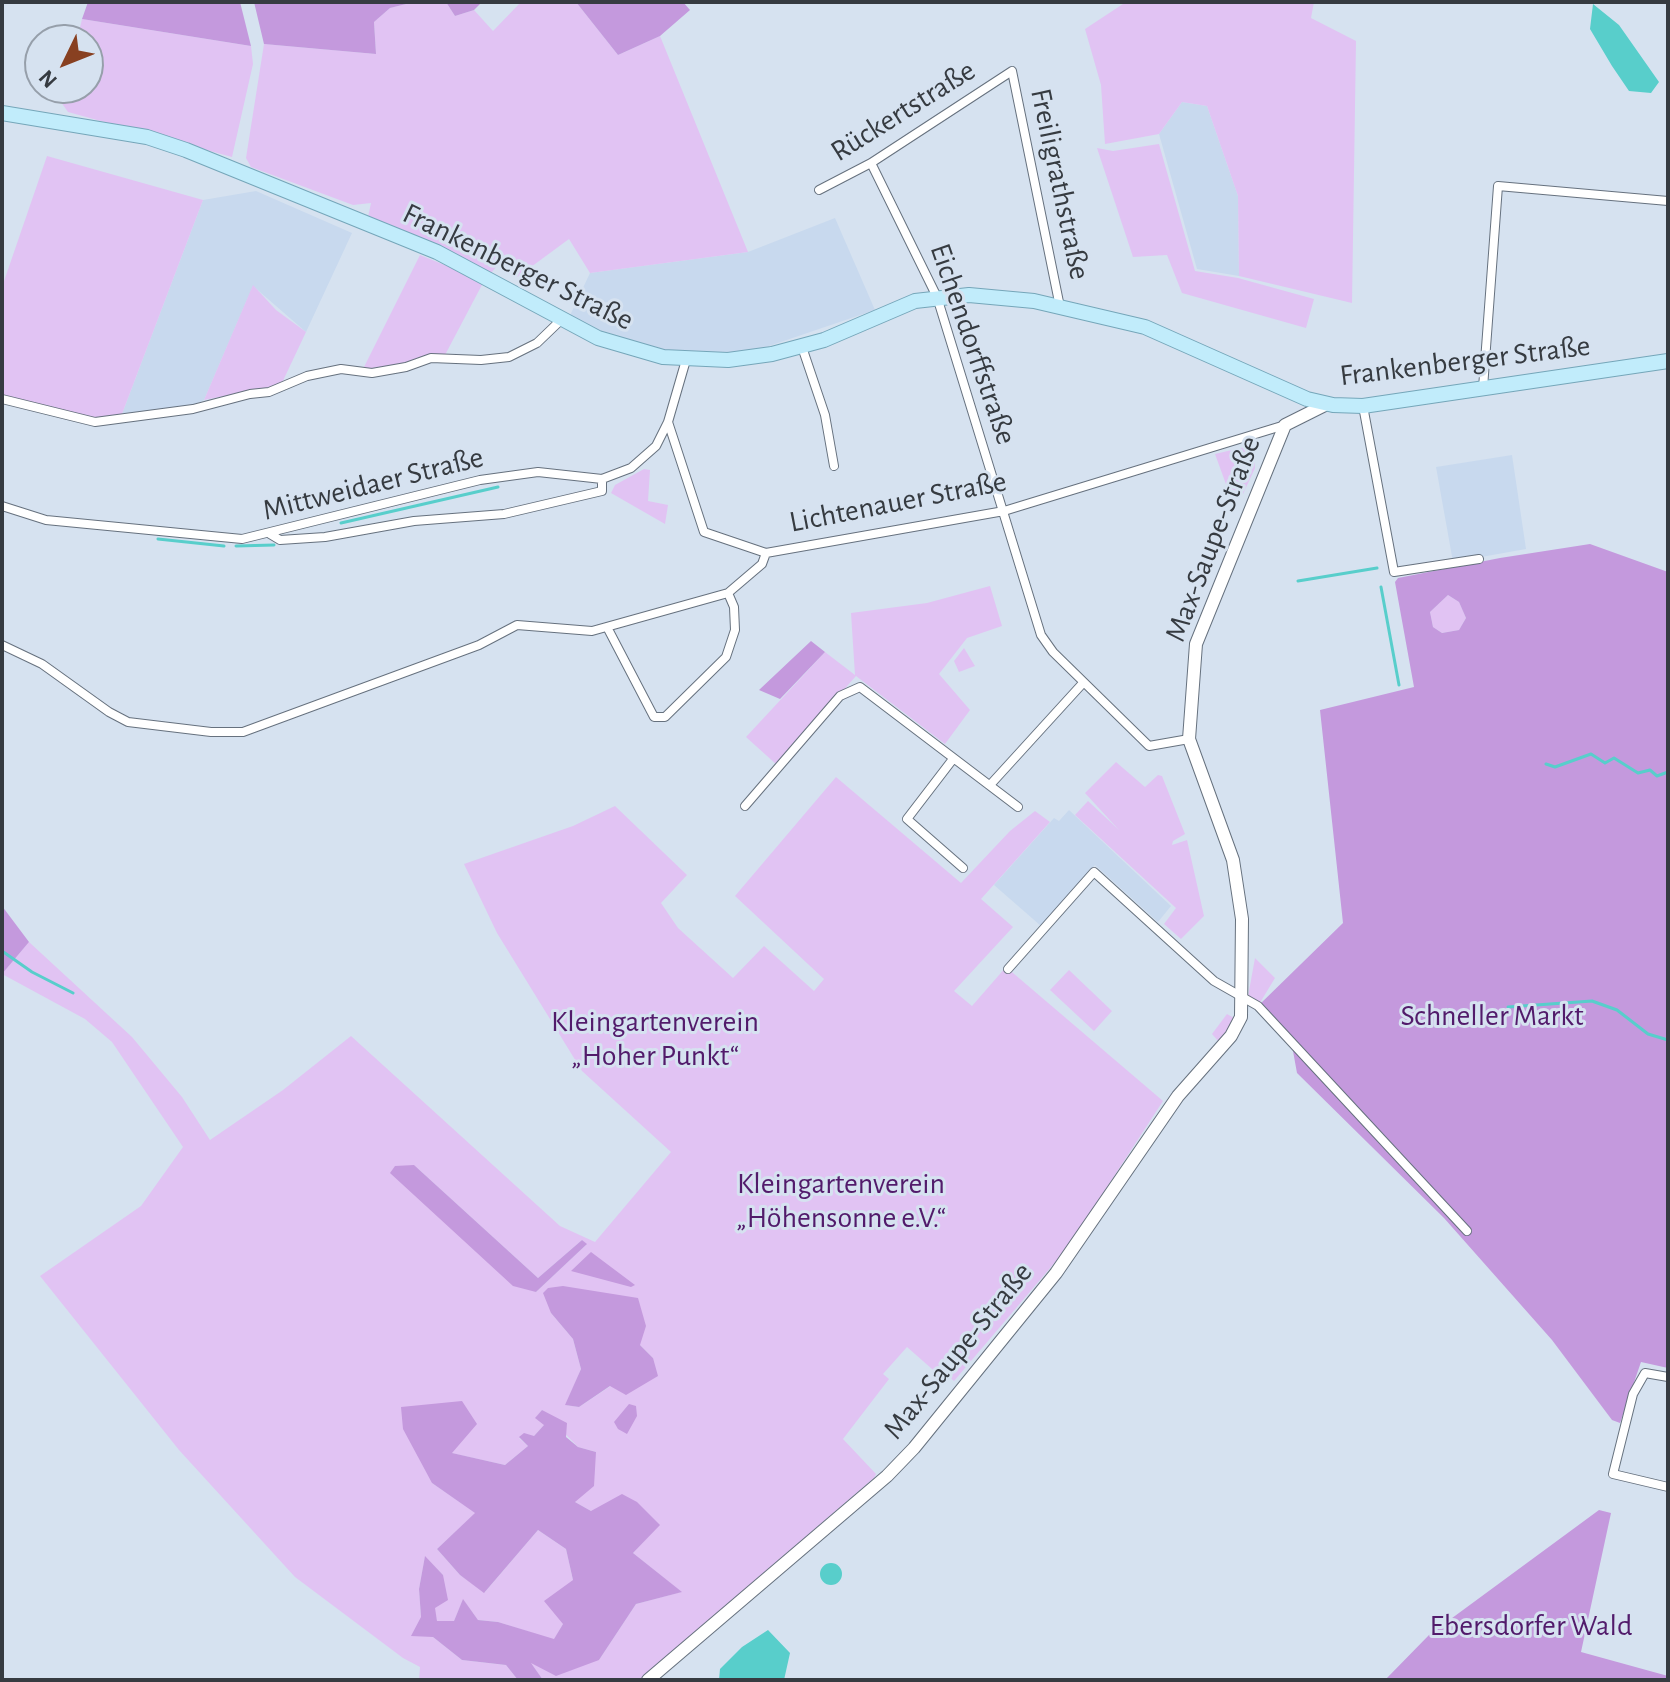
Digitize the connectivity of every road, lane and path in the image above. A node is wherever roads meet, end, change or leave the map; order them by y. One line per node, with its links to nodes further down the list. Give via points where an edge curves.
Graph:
1 (1012, 71): 3 (street, Rückertstraße); 7 (street, Freiligrathstraße)
2 (2, 113): 8 (main road, Frankenberger Straße, via 147,137 186,150 437,252)
3 (871, 163): 4 (street, Rückertstraße); 6 (street, Eichendorffstraße)
4 (819, 190)
5 (1668, 201): 12 (street, via 1498,186)
6 (937, 297): 7 (main road, Frankenberger Straße, via 987,296); 9 (main road, Frankenberger Straße, via 902,305); 21 (street, Eichendorffstraße)
7 (1060, 307): 14 (main road, Frankenberger Straße, via 1161,333)
8 (562, 319): 10 (main road, Frankenberger Straße, via 639,353); 13 (street, via 537,343 509,357 431,358 372,373 341,369 193,409 95,422)
9 (802, 347): 10 (main road, Frankenberger Straße, via 745,359); 18 (street, via 825,415)
10 (686, 360): 16 (street)
11 (1668, 361): 12 (main road, Frankenberger Straße)
12 (1483, 388): 15 (main road, Frankenberger Straße)
13 (2, 399)
14 (1327, 404): 15 (main road, Frankenberger Straße); 17 (street, Lichtenauer Straße)
15 (1363, 406): 24 (street, via 1394,572)
16 (668, 422): 19 (street, via 656,446 638,463); 23 (street, via 700,527 708,537)
17 (1285, 425): 21 (street, Lichtenauer Straße); 29 (street, Max-Saupe-Straße, via 1196,644)
18 (834, 466)
19 (602, 479): 22 (street, Mittweidaer Straße, via 538,472 480,480); 22 (street, via 602,491 504,514 414,521 325,537 280,540)
20 (2, 506): 22 (street, Mittweidaer Straße, via 46,520 242,539)
21 (1004, 511): 23 (street, Lichtenauer Straße); 28 (street, Eichendorffstraße, via 1041,635)
22 (270, 534)
23 (766, 553): 25 (street, Lichtenauer Straße, via 762,564)
24 (1479, 559)
25 (728, 593): 26 (street, Lichtenauer Straße); 26 (street, via 735,630 726,657 665,717 654,717)
26 (607, 627): 27 (street, Lichtenauer Straße, via 564,631 517,625 479,645 243,732 128,722 31,657)
27 (2, 645)
28 (1083, 683): 29 (street, Eichendorffstraße, via 1149,746); 31 (street)
29 (1189, 739): 36 (street, Max-Saupe-Straße, via 1233,860 1244,949)
30 (953, 759): 31 (street); 32 (street, via 860,687 847,690); 34 (street, via 907,819)
31 (990, 785): 33 (street)
32 (745, 806)
33 (1018, 807)
34 (963, 868)
35 (1008, 969): 36 (street, via 1094,872)
36 (1241, 1000): 37 (street, via 1258,1006 1295,1042); 40 (street, Max-Saupe-Straße, via 1241,1017 1231,1036 1178,1096 1056,1273 914,1448)
37 (1467, 1231)
38 (1668, 1377): 39 (street, via 1645,1373 1633,1394 1613,1474)
39 (1668, 1487)
40 (648, 1680)

